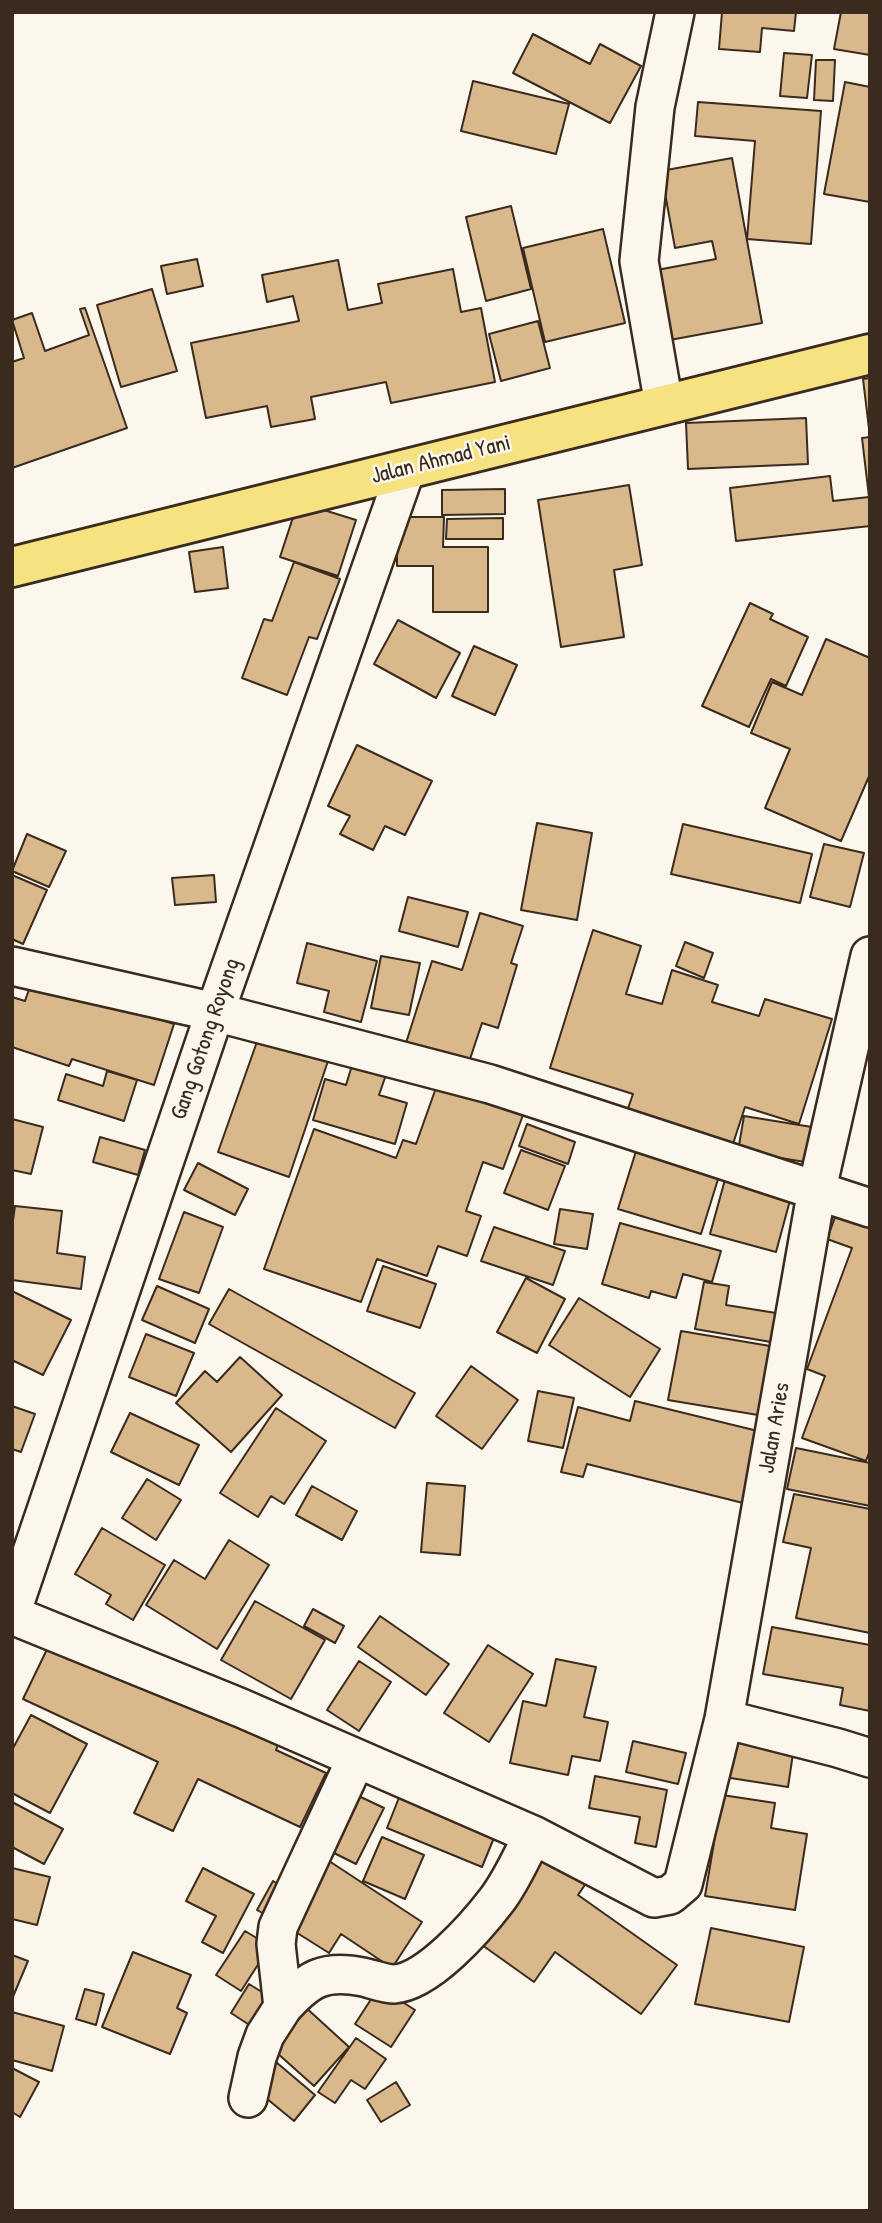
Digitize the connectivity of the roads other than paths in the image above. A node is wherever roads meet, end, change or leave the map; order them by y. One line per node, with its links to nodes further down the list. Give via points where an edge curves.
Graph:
1 (675, 12): 3 (street, via 655,107 639,261)
2 (870, 354): 3 (highway, Jalan Ahmad Yani)
3 (664, 405): 4 (highway, Jalan Ahmad Yani)
4 (406, 469): 5 (highway, Jalan Ahmad Yani); 8 (street, Gang Gotong Royong)
5 (12, 567)
6 (870, 956): 9 (street, Jalan Aries)
7 (12, 966): 8 (street)
8 (215, 1012): 9 (street, via 490,1084); 11 (street, Gang Gotong Royong)
9 (817, 1189): 10 (street); 12 (street, Jalan Aries)
10 (870, 1208)
11 (12, 1613): 14 (street)
12 (724, 1718): 13 (street); 15 (street, Jalan Aries, via 683,1884 670,1895 654,1898)
13 (870, 1758)
14 (356, 1759): 15 (street); 16 (street, via 278,1927)
15 (533, 1835): 16 (street, via 498,1899 421,1976 394,1984 350,1975 320,1976 300,1988)
16 (283, 2007): 17 (street, via 265,2035)
17 (248, 2098)

